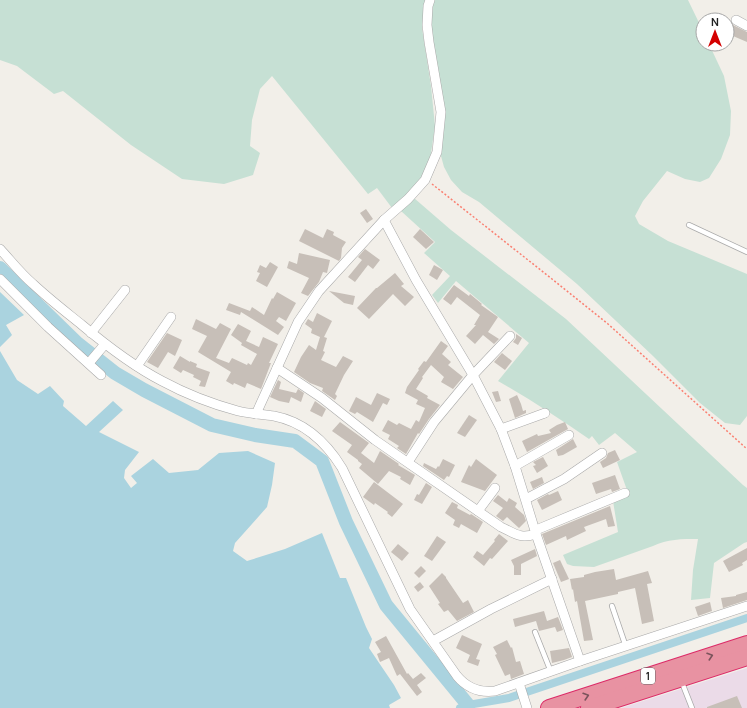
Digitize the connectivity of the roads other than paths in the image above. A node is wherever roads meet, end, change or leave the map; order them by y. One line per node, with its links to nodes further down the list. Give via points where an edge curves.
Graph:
1 (430, 0): 4 (street, via 428,31 441,112 437,152 425,180)
2 (736, 20): 3 (street)
3 (747, 26)
4 (384, 220): 16 (street, via 319,290 298,322); 18 (street, via 416,280)
5 (689, 225): 7 (lane)
6 (0, 249): 11 (street, via 32,284)
7 (747, 252)
8 (0, 279): 14 (street, via 48,327)
9 (125, 290): 11 (street)
10 (171, 316): 15 (street)
11 (91, 333): 13 (street)
12 (510, 336): 18 (street)
13 (103, 347): 14 (street); 15 (street)
14 (91, 361): 17 (street)
15 (137, 366): 19 (street, via 192,396 223,407)
16 (277, 368): 19 (street); 24 (street)
17 (101, 375)
18 (473, 375): 21 (street); 24 (street, via 434,422)
19 (256, 414): 35 (street, via 285,419 302,426 331,451 364,511 410,609)
20 (545, 414): 21 (street)
21 (501, 429): 25 (street)
22 (569, 435): 25 (street)
23 (602, 453): 28 (street, via 564,480)
24 (408, 462): 29 (street)
25 (515, 466): 28 (street)
26 (495, 488): 29 (street)
27 (625, 493): 30 (street)
28 (526, 499): 30 (street)
29 (478, 511): 30 (street, via 519,536)
30 (536, 532): 31 (street)
31 (552, 579): 35 (street); 39 (street)
32 (612, 606): 37 (lane)
33 (747, 606): 37 (street)
34 (535, 632): 40 (lane)
35 (432, 641): 42 (street, via 460,680 474,689 495,692)
36 (747, 644): 44 (highway, 1, one-way to 36)
37 (626, 647): 39 (street)
38 (747, 657): 41 (highway, 1)
39 (580, 661): 40 (street)
40 (550, 672): 42 (street)
41 (680, 679): 45 (highway, 1); 46 (lane)
42 (520, 686): 43 (street)
43 (526, 706)
44 (549, 708)
45 (588, 708)
46 (692, 708)

